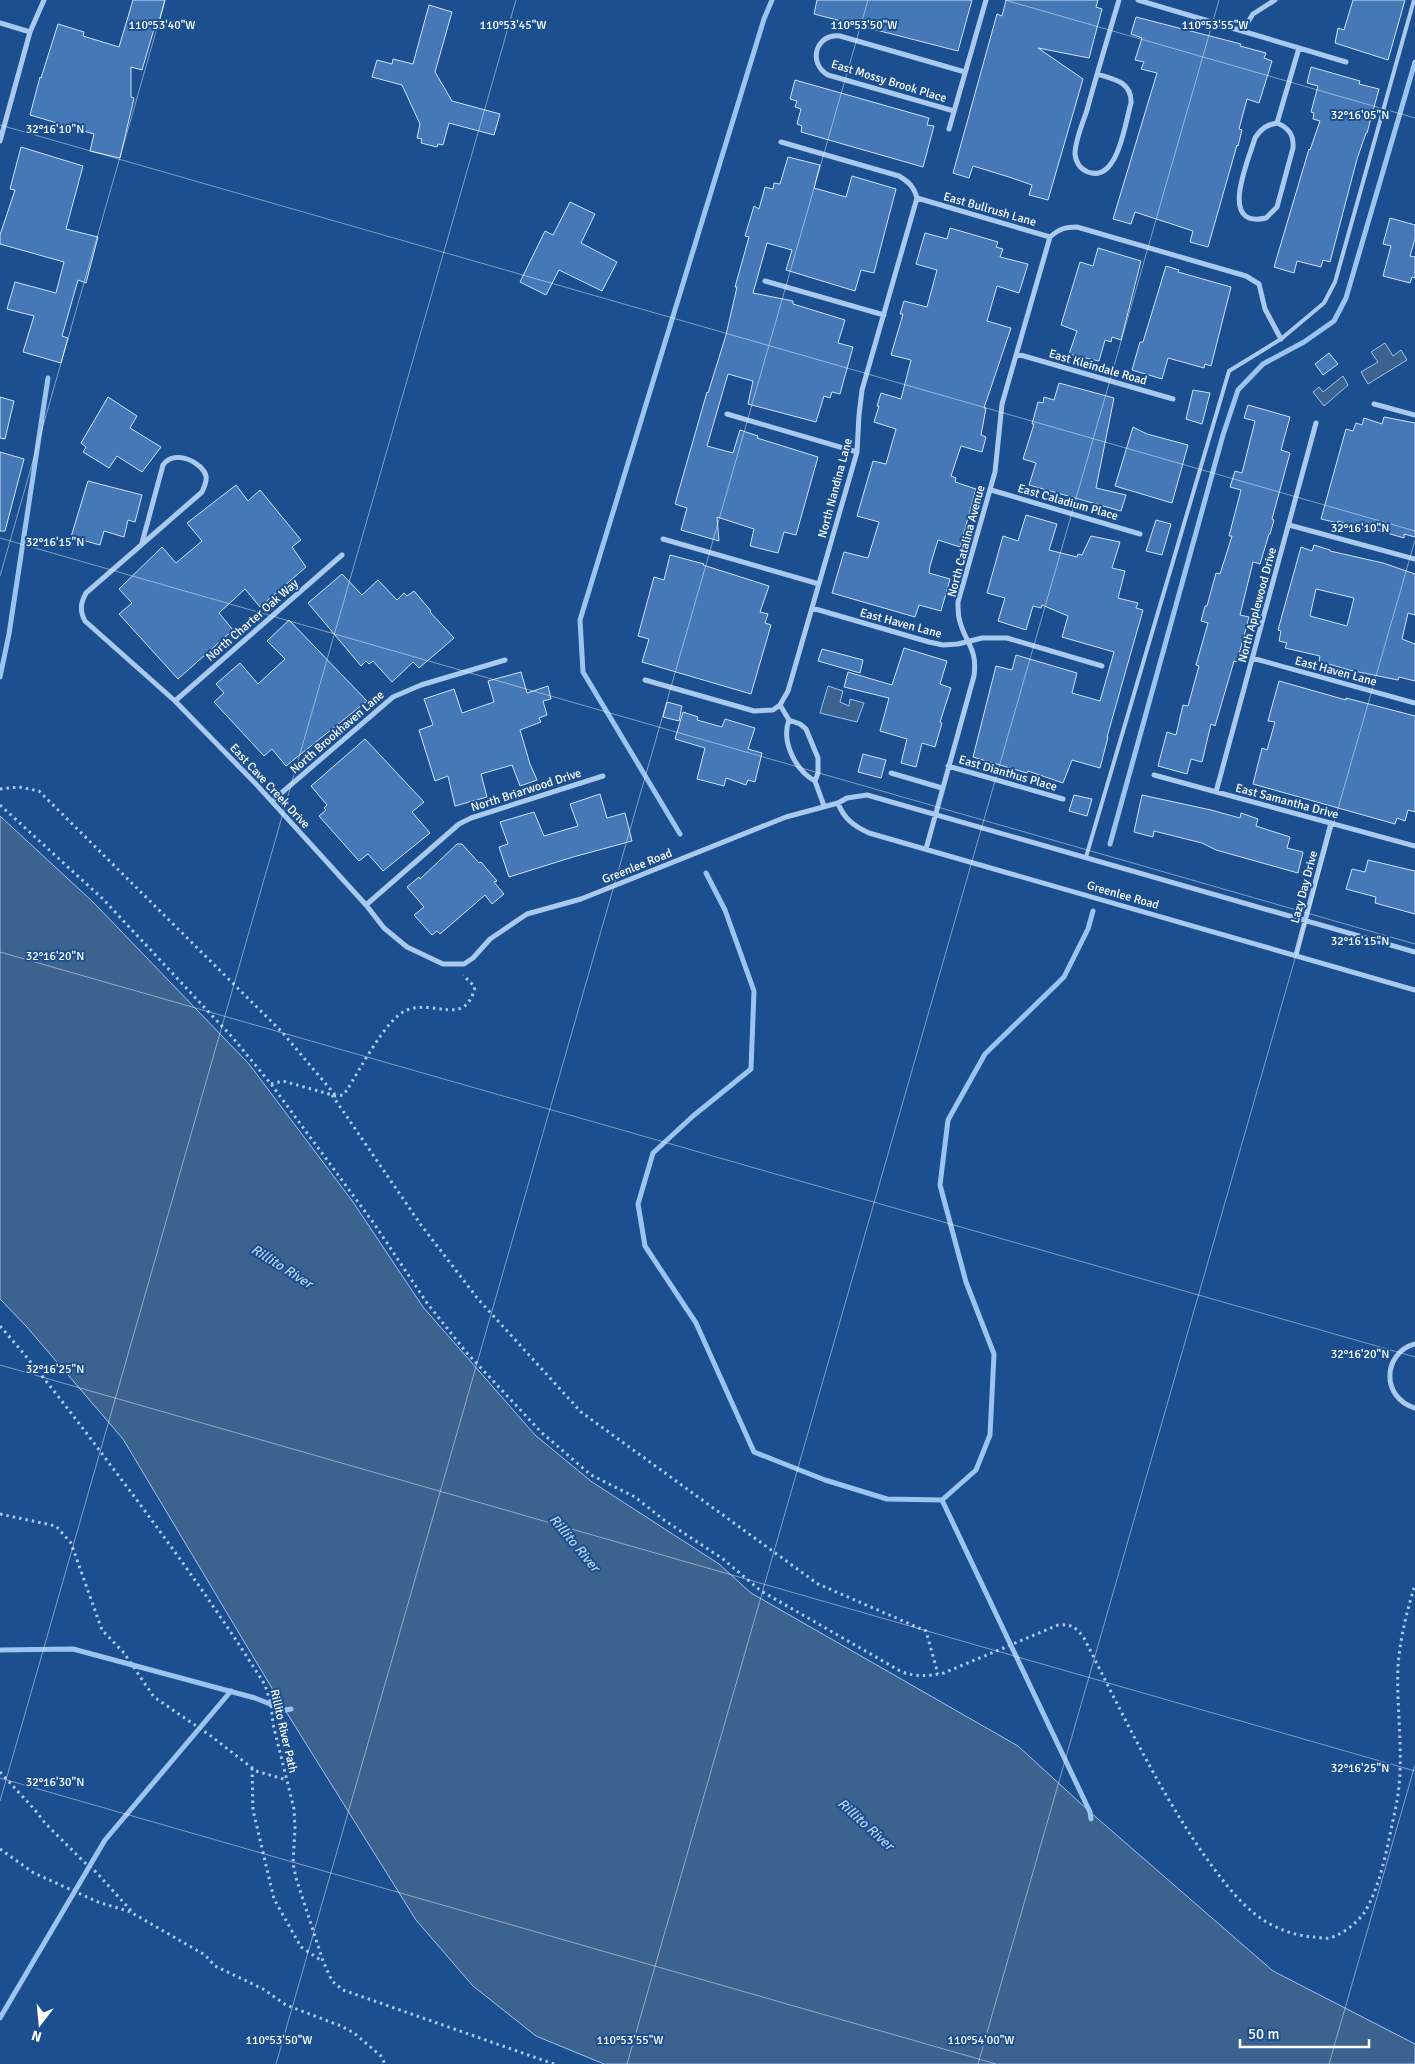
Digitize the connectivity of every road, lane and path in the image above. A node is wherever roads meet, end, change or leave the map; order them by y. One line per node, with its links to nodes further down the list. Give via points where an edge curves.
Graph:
1 (44, 0): 9 (street)
2 (986, 0): 12 (street)
3 (1119, 0): 13 (street)
4 (1138, 0): 8 (street)
5 (1275, 0): 8 (street, via 1253,14)
6 (1414, 0): 23 (lane, via 1335,282 1324,303)
7 (0, 23): 9 (street)
8 (1242, 31): 10 (street)
9 (30, 32): 17 (street)
10 (1299, 48): 11 (street); 15 (street)
11 (1346, 62)
12 (965, 72): 14 (street); 14 (street, East Mossy Brook Place, via 840,36 826,37 817,50 818,65 828,75)
13 (1097, 74): 13 (street, via 1075,155 1081,168 1098,173 1106,171 1115,160 1131,96 1123,83)
14 (954, 111): 16 (street)
15 (1277, 123): 15 (street, via 1290,132 1293,148 1277,207 1266,218 1252,218 1240,210 1238,196 1255,138 1268,124)
16 (949, 129)
17 (0, 141)
18 (781, 142): 19 (street, via 899,176 908,181)
19 (917, 198): 20 (street, East Bullrush Lane); 22 (street, North Nandina Lane)
20 (1050, 236): 23 (street, East Bullrush Lane, via 1057,230 1077,227 1246,276 1258,284 1265,309); 24 (street, North Catalina Avenue)
21 (765, 281): 22 (street)
22 (884, 315): 30 (street, North Nandina Lane, via 860,402)
23 (1281, 339): 66 (lane, via 1229,370)
24 (1017, 354): 25 (street, East Kleindale Road); 31 (street, North Catalina Avenue, via 1000,418)
25 (1174, 399)
26 (1374, 404): 28 (street)
27 (726, 414): 30 (street)
28 (1415, 415)
29 (1316, 423): 32 (street, North Applewood Drive)
30 (857, 452): 38 (street, North Nandina Lane)
31 (990, 490): 33 (street, East Caladium Place); 40 (street, North Catalina Avenue, via 958,602 958,617)
32 (1289, 525): 37 (street); 41 (street, North Applewood Drive)
33 (1140, 534)
34 (663, 539): 38 (street)
35 (142, 542): 35 (street, via 163,465 172,456 184,457 203,470 206,477 202,492); 45 (street, East Cave Creek Drive, via 86,594 81,607 85,621)
36 (342, 555): 45 (street, North Charter Oak Way)
37 (1415, 559)
38 (819, 584): 39 (street, North Nandina Lane)
39 (812, 608): 40 (street, East Haven Lane, via 929,642); 47 (street, North Nandina Lane, via 788,691)
40 (969, 642): 43 (street, East Haven Lane, via 1006,638); 49 (street, North Catalina Avenue, via 976,664 974,676)
41 (1252, 658): 46 (street, East Haven Lane); 56 (street, North Applewood Drive)
42 (505, 660): 58 (street, North Brookhaven Lane, via 421,685 393,697)
43 (1102, 666)
44 (645, 680): 47 (street, via 754,711 773,710)
45 (175, 701): 58 (street, East Cave Creek Drive)
46 (1415, 703)
47 (780, 705): 48 (street)
48 (789, 720): 53 (street, via 786,740 798,767); 53 (street, via 806,729 818,758)
49 (948, 766): 54 (street, North Catalina Avenue); 57 (street, East Dianthus Place)
50 (891, 773): 54 (street)
51 (1154, 775): 56 (street, East Samantha Drive)
52 (603, 776): 67 (street, North Briarwood Drive, via 459,824)
53 (815, 781): 61 (street)
54 (942, 788): 62 (street, North Catalina Avenue)
55 (0, 789): 74 (path, via 19,787 39,791 282,1032)
56 (1216, 792): 63 (street, East Samantha Drive)
57 (1063, 799)
58 (272, 801): 67 (street, East Cave Creek Drive)
59 (838, 803): 61 (street, Greenlee Road); 62 (street, Greenlee Road, via 866,795); 65 (street, Greenlee Road, via 842,813 858,828)
60 (0, 805): 73 (path, via 103,899 233,1038)
61 (824, 806): 71 (street, Greenlee Road, via 581,899 526,914 490,939 473,958 464,964)
62 (935, 813): 65 (street, North Catalina Avenue); 66 (street, Greenlee Road)
63 (1331, 823): 64 (street, East Samantha Drive); 68 (street, Lazy Day Drive)
64 (1415, 846)
65 (926, 849): 70 (street, Greenlee Road)
66 (1086, 857): 68 (street, Greenlee Road)
67 (366, 905): 71 (street, East Cave Creek Drive, via 384,928 407,947 443,964)
68 (1305, 920): 69 (street, Greenlee Road); 70 (street, Lazy Day Drive)
69 (1415, 952)
70 (1296, 956): 72 (street, Greenlee Road)
71 (454, 965): 74 (path, via 475,987 468,1005 451,1010 415,1007 398,1015 347,1090)
72 (1415, 990)
73 (271, 1084): 74 (path, via 283,1081); 80 (path, via 427,1303 466,1352 541,1432 591,1475 635,1497 723,1559 761,1591 902,1672 915,1676)
74 (334, 1096): 80 (path, via 421,1225 478,1299 581,1412 818,1584 926,1631)
75 (0, 1326): 83 (path, Rillito River Path, via 74,1416 151,1518 252,1664 265,1685 271,1704 272,1724)
76 (1415, 1344): 77 (street, via 1403,1349 1396,1357 1390,1376 1393,1392 1399,1400)
77 (1415, 1408)
78 (0, 1514): 81 (path, via 56,1526 71,1543 102,1630 124,1653 154,1697)
79 (1415, 1585): 80 (path, via 1398,1664 1402,1757 1396,1809 1373,1896 1364,1913 1350,1927 1329,1938 1306,1936 1262,1920 1221,1879 1155,1775 1074,1627 1058,1625)
80 (938, 1674)
81 (252, 1768): 83 (path); 86 (path, via 252,1810 274,1899 301,1947)
82 (0, 1772): 85 (path)
83 (286, 1780): 86 (path, Rillito River Path, via 294,1809 293,1863 296,1878)
84 (0, 1849): 85 (path, via 34,1873 98,1902)
85 (134, 1914): 87 (path, via 205,1955 215,1966 263,1989 286,2005 354,2033 381,2056)
86 (323, 1961): 88 (path, Rillito River Path, via 332,1981 343,1990)
87 (385, 2064)
88 (554, 2064)

